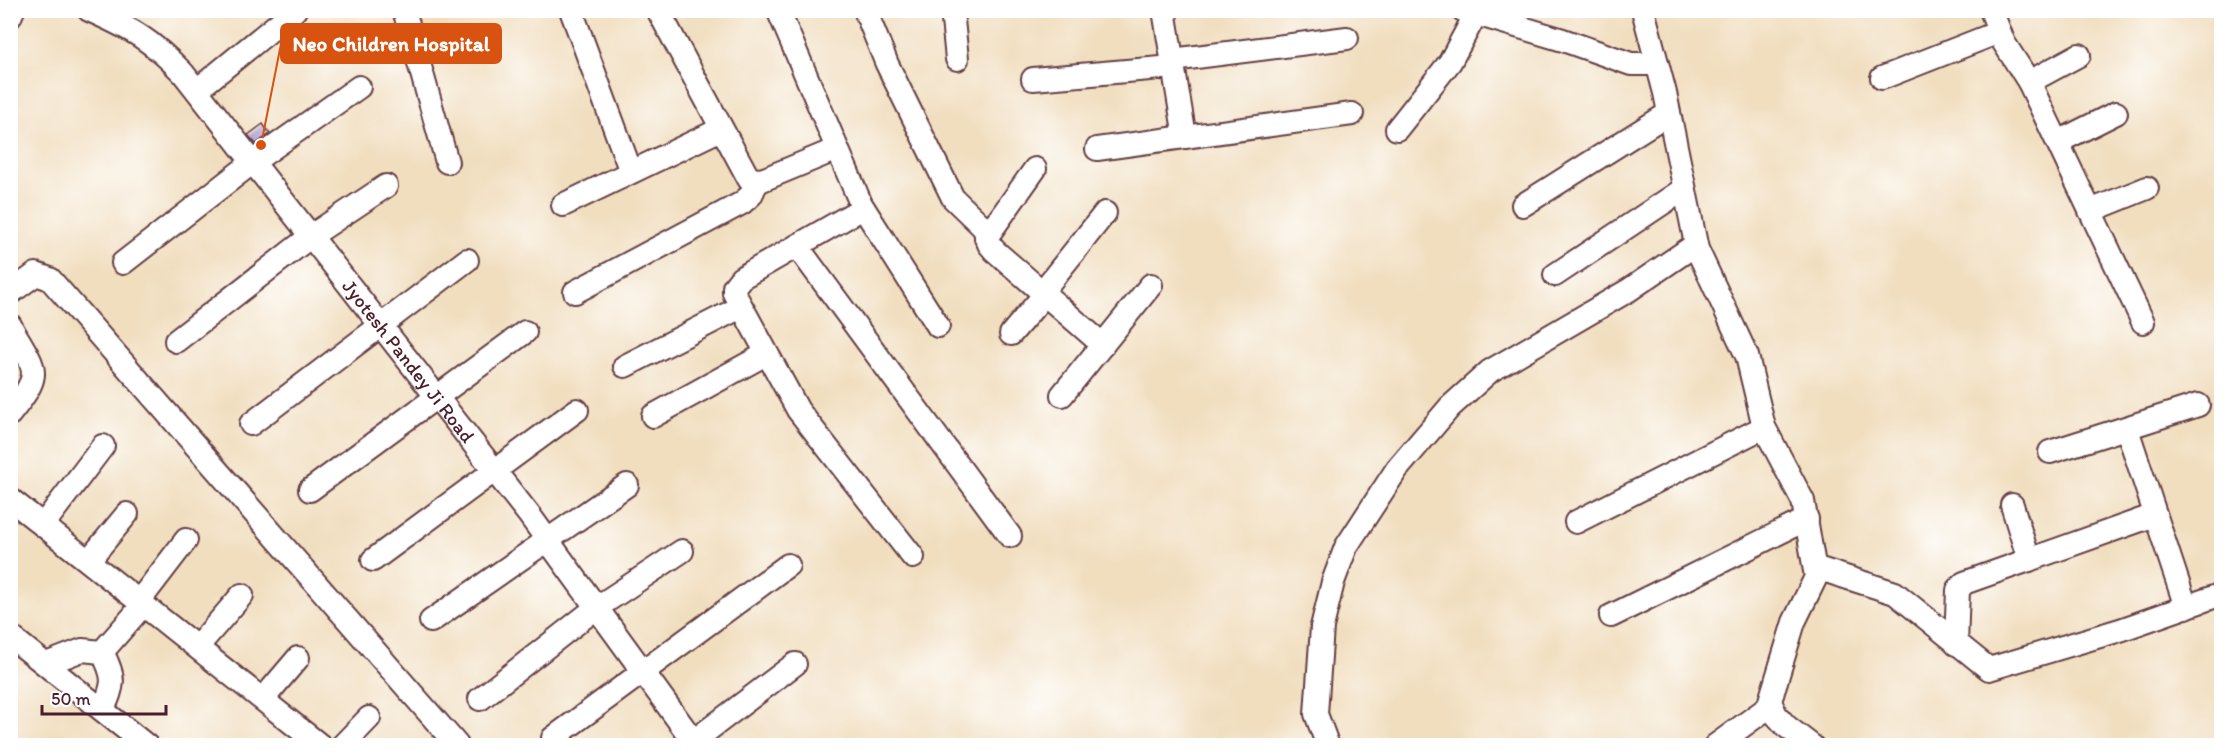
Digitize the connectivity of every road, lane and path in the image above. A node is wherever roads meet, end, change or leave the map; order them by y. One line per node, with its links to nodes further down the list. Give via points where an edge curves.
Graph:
1 (13, 10): 14 (street)
2 (89, 10): 25 (street, Jyotesh Pandey Ji Road, via 151,42)
3 (295, 10): 25 (street)
4 (404, 10): 36 (street)
5 (571, 10): 38 (street)
6 (658, 10): 29 (street)
7 (865, 10): 49 (street, via 953,198 984,228)
8 (952, 10): 18 (street)
9 (1164, 10): 19 (street)
10 (1643, 10): 20 (street)
11 (1991, 10): 15 (street)
12 (782, 12): 33 (street)
13 (1473, 12): 20 (street, via 1631,64); 30 (street, via 1450,62)
14 (10, 17)
15 (1999, 32): 21 (street); 23 (street)
16 (1347, 38): 19 (street)
17 (2079, 54): 23 (street)
18 (957, 59)
19 (1173, 64): 22 (street); 31 (street)
20 (1657, 64): 26 (street)
21 (1882, 78)
22 (1033, 79)
23 (2030, 82): 32 (street)
24 (359, 87): 35 (street)
25 (197, 90): 35 (street, Jyotesh Pandey Ji Road)
26 (1669, 113): 42 (street); 43 (street)
27 (2116, 113): 32 (street)
28 (1352, 114): 31 (street)
29 (721, 129): 38 (street); 39 (street, via 745,175)
30 (1397, 129)
31 (1185, 137): 34 (street)
32 (2058, 142): 46 (street)
33 (837, 149): 39 (street); 45 (street)
34 (1096, 149)
35 (253, 162): 48 (street, Jyotesh Pandey Ji Road); 53 (street)
36 (447, 162)
37 (1035, 169): 49 (street)
38 (631, 172): 44 (street)
39 (758, 180): 56 (street, via 742,203)
40 (386, 186): 48 (street)
41 (2147, 188): 46 (street)
42 (1684, 189): 50 (street); 54 (street)
43 (1523, 205)
44 (563, 206)
45 (863, 208): 51 (street); 63 (street)
46 (2090, 211): 60 (street)
47 (1105, 213): 58 (street)
48 (311, 236): 61 (street, Jyotesh Pandey Ji Road); 66 (street)
49 (986, 238): 58 (street, via 995,251)
50 (1695, 245): 77 (street, via 1747,356); 127 (street, via 1629,290 1490,371 1450,406 1397,469 1346,546 1333,582 1322,627 1316,714)
51 (797, 246): 59 (street, via 737,282 734,293); 91 (street)
52 (466, 260): 61 (street)
53 (123, 263)
54 (1556, 274)
55 (1151, 285): 67 (street)
56 (574, 292)
57 (10, 293): 123 (street, via 36,274 50,279)
58 (1043, 293): 65 (street); 67 (street)
59 (741, 307): 68 (street); 69 (street)
60 (2143, 322)
61 (380, 324): 71 (street, Jyotesh Pandey Ji Road); 76 (street)
62 (10, 325): 74 (street, via 35,378)
63 (938, 326)
64 (525, 332): 71 (street)
65 (1011, 334)
66 (176, 341)
67 (1103, 345): 70 (street)
68 (766, 354): 75 (street); 95 (street, via 798,410)
69 (625, 366)
70 (1062, 395)
71 (437, 397): 81 (street, Jyotesh Pandey Ji Road); 83 (street)
72 (2198, 405): 78 (street)
73 (577, 410): 81 (street)
74 (10, 414)
75 (653, 416)
76 (251, 424)
77 (1764, 427): 88 (street, via 1796,483); 89 (street)
78 (2127, 429): 80 (street); 87 (street)
79 (103, 446): 90 (street)
80 (2050, 452)
81 (495, 472): 93 (street, Jyotesh Pandey Ji Road); 97 (street)
82 (627, 485): 93 (street)
83 (310, 490)
84 (10, 499): 90 (street)
85 (2012, 505): 98 (street)
86 (127, 514): 96 (street)
87 (2154, 515): 98 (street); 104 (street)
88 (1807, 519): 100 (street); 106 (street)
89 (1576, 522)
90 (43, 525): 96 (street)
91 (1010, 536)
92 (186, 540): 103 (street)
93 (548, 541): 105 (street, Jyotesh Pandey Ji Road); 107 (street)
94 (682, 551): 105 (street)
95 (913, 557)
96 (89, 560): 103 (street)
97 (373, 560)
98 (2029, 560): 109 (street, via 1960,586)
99 (788, 565): 115 (street)
100 (1817, 568): 109 (street, via 1896,593); 118 (street, via 1815,583 1794,622)
101 (2222, 594): 104 (street)
102 (242, 595): 110 (street)
103 (142, 602): 110 (street); 111 (street)
104 (2186, 607): 109 (street, via 1995,669 1984,667)
105 (596, 608): 115 (street, Jyotesh Pandey Ji Road); 117 (street)
106 (1611, 616)
107 (431, 621)
108 (10, 636): 113 (street)
109 (1956, 644)
110 (198, 646): 116 (street)
111 (102, 652): 113 (street, via 82,651); 119 (street, via 111,669 113,685)
112 (298, 658): 116 (street)
113 (46, 664): 119 (street)
114 (795, 664): 122 (street)
115 (642, 670): 121 (street); 122 (street, Jyotesh Pandey Ji Road)
116 (264, 698): 125 (street)
117 (480, 699)
118 (1770, 706): 128 (street); 129 (street, via 1786,726)
119 (103, 710): 124 (street)
120 (369, 718): 126 (street)
121 (553, 738)
122 (693, 744)
123 (457, 745)
124 (147, 746)
125 (321, 746)
126 (342, 746)
127 (1328, 746)
128 (1715, 746)
129 (1812, 746)

